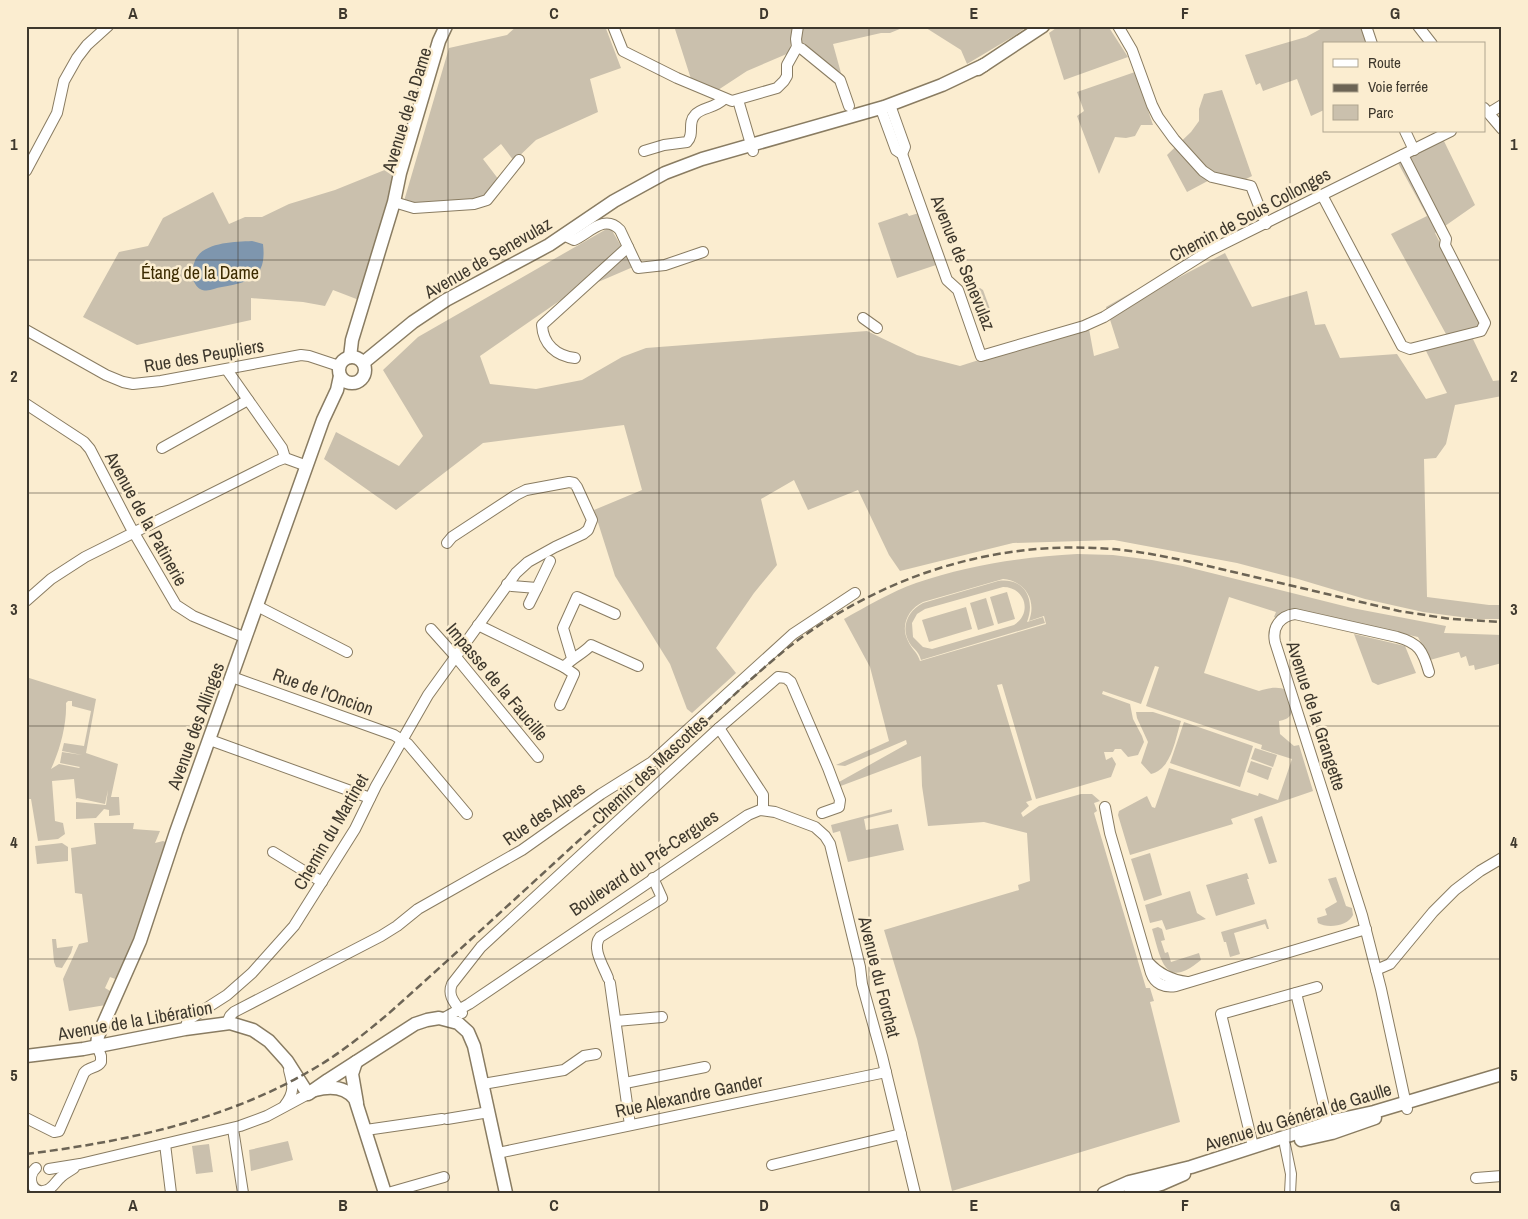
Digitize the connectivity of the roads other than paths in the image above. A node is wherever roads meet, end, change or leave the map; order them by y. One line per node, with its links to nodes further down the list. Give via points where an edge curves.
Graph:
1 (108, 26): 27 (street, via 77,58 64,81 57,113)
2 (446, 26): 29 (main road, Avenue de la Dame)
3 (450, 26): 29 (main road, Avenue de la Dame, via 406,175)
4 (613, 26): 13 (street, via 623,51)
5 (798, 26): 12 (street)
6 (1043, 26): 17 (main road, Avenue de Senevulaz, via 936,94)
7 (1118, 26): 30 (street, via 1132,50 1152,105 1174,139 1212,177 1251,186)
8 (1366, 26): 10 (street)
9 (1418, 26): 11 (street)
10 (1371, 42)
11 (1430, 42)
12 (797, 47): 14 (street, via 787,65 787,76 777,88); 16 (street, via 840,80)
13 (724, 99): 14 (street); 24 (street, via 694,116 687,142)
14 (738, 100): 22 (street)
15 (1502, 105): 18 (street)
16 (849, 106)
17 (887, 110): 22 (main road, Avenue de Senevulaz); 37 (street, Avenue de Senevulaz, via 896,150 902,154 946,280 958,290)
18 (1486, 112): 19 (street)
19 (1502, 129)
20 (1405, 132): 23 (street)
21 (1449, 132): 23 (street, Chemin de Sous Collonges)
22 (752, 148): 31 (main road, Avenue de Senevulaz, via 635,190)
23 (1414, 150): 25 (street, Chemin de Sous Collonges)
24 (644, 151)
25 (1403, 155): 28 (street, Chemin de Sous Collonges); 28 (street, via 1485,322 1481,331 1410,349 1402,346)
26 (519, 160): 29 (street, via 487,200 474,204 414,208)
27 (26, 170)
28 (1322, 195): 30 (street, Chemin de Sous Collonges)
29 (394, 202): 38 (main road, Avenue de la Dame, via 352,340)
30 (1266, 224): 37 (street, Chemin de Sous Collonges, via 1209,251 1098,320)
31 (564, 235): 32 (street, via 576,240 599,224 609,224 618,228); 40 (main road, Avenue de Senevulaz, via 446,300)
32 (628, 247): 33 (street, via 638,268 665,265); 39 (street, via 542,325 542,334 548,345 556,352)
33 (703, 252)
34 (863, 318): 35 (street)
35 (877, 328)
36 (26, 330): 41 (street, Rue des Peupliers, via 123,382 148,383)
37 (981, 356)
38 (350, 357): 40 (main road); 42 (main road, via 344,359)
39 (575, 358)
40 (363, 363): 43 (main road, via 364,376)
41 (228, 370): 42 (street, Rue des Peupliers, via 301,355); 44 (street)
42 (340, 371): 43 (main road, via 346,382); 46 (main road, Avenue des Allinges)
43 (352, 383): 46 (main road, Avenue des Allinges)
44 (248, 400): 47 (street); 48 (street)
45 (26, 404): 50 (street, Avenue de la Patinerie, via 90,449)
46 (316, 445): 49 (main road, Avenue des Allinges)
47 (162, 448)
48 (281, 456): 49 (street); 50 (street)
49 (307, 466): 58 (main road, Avenue des Allinges)
50 (135, 533): 56 (street, via 68,567); 62 (street, Avenue de la Patinerie, via 176,605 193,616)
51 (447, 543): 53 (street, Chemin du Martinet, via 516,495 574,483 592,520 588,530 521,567)
52 (550, 561): 54 (street)
53 (507, 584): 54 (street); 60 (street, Chemin du Martinet)
54 (537, 588): 57 (street)
55 (855, 593): 92 (street, Rue des Alpes, via 793,634 652,762 522,850 418,909 381,936 234,1012)
56 (26, 601)
57 (530, 604)
58 (257, 606): 62 (main road, Avenue des Allinges); 63 (street)
59 (615, 614): 65 (street, via 577,597 563,628)
60 (478, 625): 64 (street, Chemin du Martinet); 67 (street)
61 (430, 629): 64 (street, Impasse de la Faucille)
62 (246, 638): 69 (main road, Avenue des Allinges)
63 (348, 652)
64 (456, 657): 72 (street, Chemin du Martinet); 74 (street, Impasse de la Faucille)
65 (572, 658): 66 (street, via 584,653 591,645); 67 (street)
66 (638, 666)
67 (564, 667): 70 (street, via 574,674)
68 (1429, 672): 84 (street, Avenue de la Grangette, via 1421,651 1403,639 1296,614 1283,618 1275,629 1275,642)
69 (232, 677): 72 (street, Rue de l'Oncion); 73 (main road, Avenue des Allinges)
70 (560, 705)
71 (719, 728): 77 (street, via 763,795); 78 (street, Chemin des Mascottes, via 775,679 780,676 786,678 841,802 837,808); 88 (street, Chemin des Mascottes, via 481,947 451,987 450,996)
72 (402, 739): 75 (street, Chemin du Martinet); 79 (street)
73 (210, 740): 75 (street); 90 (main road, Avenue des Allinges, via 140,941)
74 (538, 757)
75 (370, 798): 83 (street, Chemin du Martinet)
76 (1105, 807): 84 (street, via 1148,962 1158,976 1188,982)
77 (763, 810): 82 (street, Boulevard du Pré-Cergues, via 748,815); 101 (street, Avenue du Forchat, via 815,827 830,844 866,1002)
78 (822, 813)
79 (467, 814)
80 (273, 852): 83 (street)
81 (1502, 858): 85 (street, via 1455,890 1390,964)
82 (654, 878): 88 (street, Boulevard du Pré-Cergues); 91 (street, via 662,898 596,941 609,980)
83 (322, 882): 93 (street, Chemin du Martinet, via 294,926 269,956 227,994 188,1020)
84 (1366, 929): 85 (street, Avenue de la Grangette)
85 (1376, 970): 109 (street, Avenue de la Grangette)
86 (1317, 987): 87 (street)
87 (1296, 993): 115 (street); 120 (street, via 1221,1014)
88 (462, 1012): 99 (main road, via 421,1022); 106 (main road, via 463,1027 471,1038)
89 (662, 1017): 91 (street)
90 (106, 1018): 94 (main road, via 113,1034); 95 (main road, Avenue des Allinges)
91 (616, 1021): 105 (street)
92 (227, 1023): 93 (main road, Avenue de la Libération); 98 (main road, Avenue de la Libération, via 257,1032)
93 (185, 1029): 94 (main road, Avenue de la Libération)
94 (130, 1039): 95 (main road, Avenue de la Libération)
95 (97, 1046): 97 (main road, Avenue de la Libération); 112 (street, Avenue des Allinges, via 101,1062 86,1071 60,1130 54,1132)
96 (596, 1054): 106 (street, via 584,1056 564,1070)
97 (26, 1056)
98 (287, 1061): 104 (main road, via 306,1079); 107 (main road, Avenue de la Libération); 110 (street, via 294,1090)
99 (356, 1062): 104 (main road); 108 (main road, via 352,1074)
100 (706, 1067): 105 (street)
101 (886, 1072): 113 (street, Rue Alexandre Gander); 117 (street, Avenue du Forchat)
102 (1502, 1074): 109 (main road, Avenue du Général de Gaulle)
103 (1502, 1078): 109 (main road, Avenue du Général de Gaulle)
104 (328, 1080): 107 (main road)
105 (625, 1083): 113 (street)
106 (483, 1084): 111 (main road)
107 (312, 1092): 108 (main road, via 339,1088); 110 (street)
108 (357, 1103): 116 (main road)
109 (1406, 1106): 115 (main road, Avenue du Général de Gaulle)
110 (283, 1108): 114 (street)
111 (489, 1112): 116 (street); 121 (main road)
112 (26, 1118)
113 (630, 1125): 121 (street, Rue Alexandre Gander)
114 (233, 1128): 119 (street); 134 (street)
115 (1330, 1128): 118 (main road, Avenue du Général de Gaulle)
116 (366, 1130): 135 (main road)
117 (901, 1134): 123 (street); 137 (street, Avenue du Forchat)
118 (1283, 1142): 120 (main road, Avenue du Général de Gaulle); 129 (main road, Avenue du Général de Gaulle); 139 (street, via 1291,1174)
119 (166, 1144): 122 (street); 133 (street)
120 (1253, 1146): 129 (main road, Avenue du Général de Gaulle)
121 (498, 1153): 136 (main road)
122 (80, 1164): 125 (street); 132 (street)
123 (772, 1166)
124 (31, 1169): 125 (street, via 42,1166); 130 (street)
125 (49, 1169): 132 (street, via 54,1176)
126 (1502, 1176): 128 (street)
127 (444, 1177): 135 (street)
128 (1476, 1178)
129 (1153, 1181): 131 (main road, Avenue du Général de Gaulle)
130 (30, 1184): 132 (street, via 37,1190)
131 (1136, 1187): 138 (main road, Avenue du Général de Gaulle)
132 (48, 1189)
133 (171, 1193)
134 (243, 1193)
135 (386, 1193)
136 (506, 1193)
137 (915, 1193)
138 (1104, 1193)
139 (1290, 1193)

